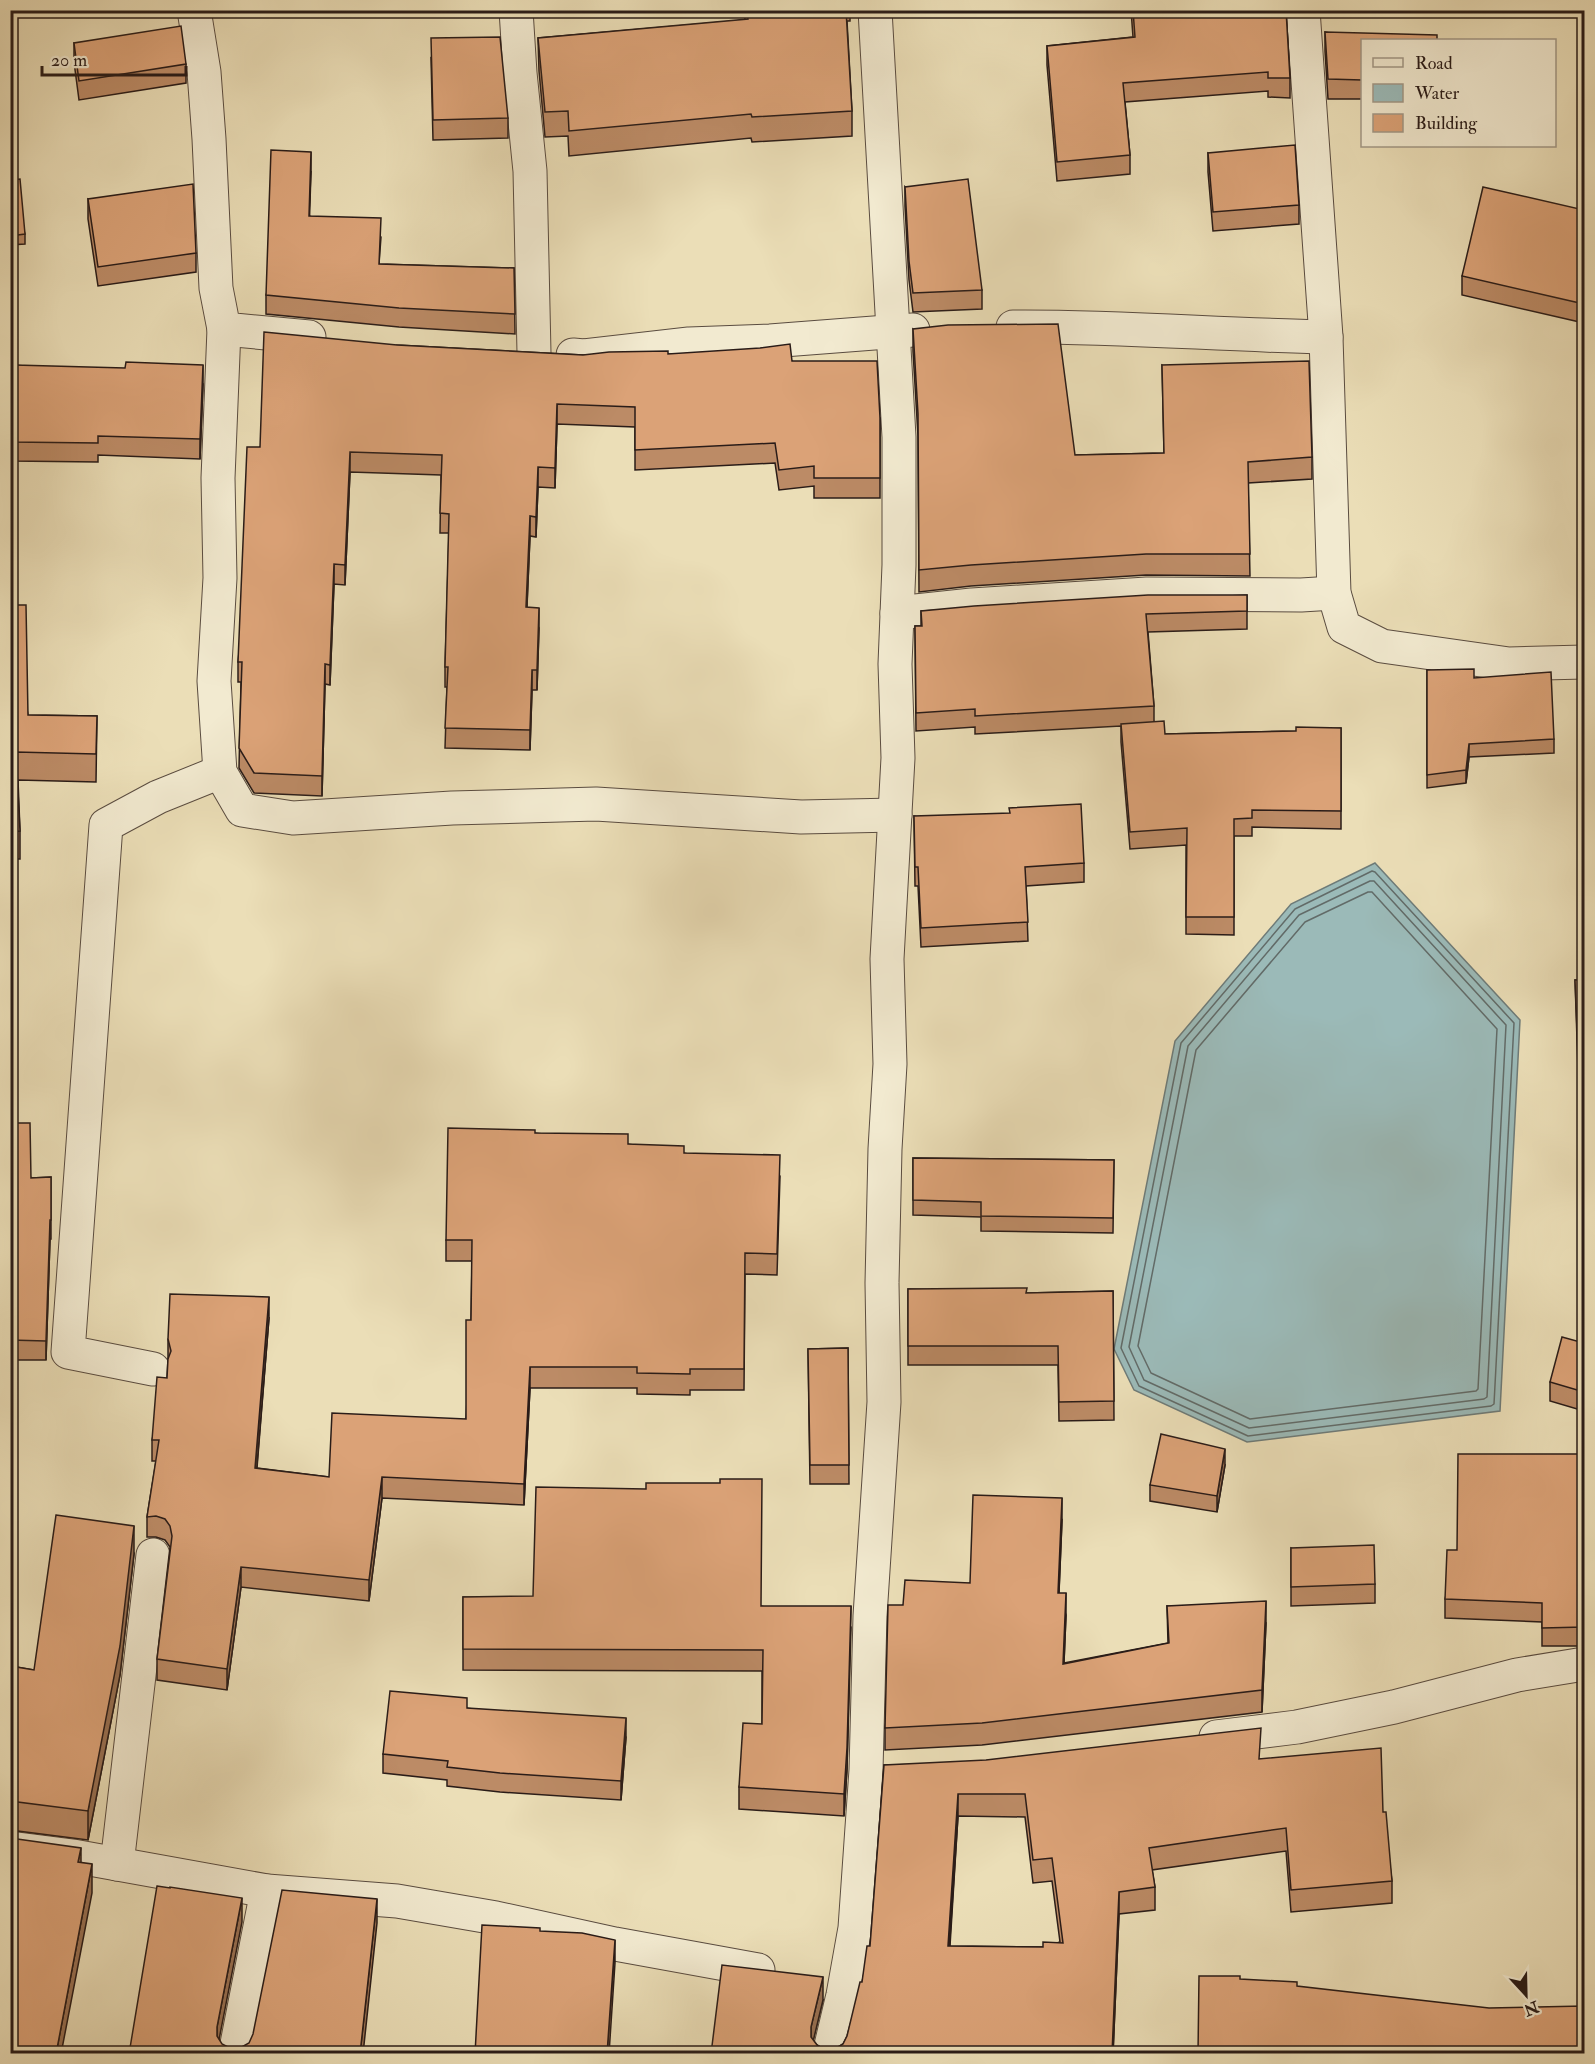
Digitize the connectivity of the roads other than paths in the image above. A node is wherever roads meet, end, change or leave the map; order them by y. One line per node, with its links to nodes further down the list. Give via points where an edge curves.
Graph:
1 (194, 10): 7 (street, via 204,72 216,288)
2 (516, 10): 8 (street, via 530,171 522,352 585,356 689,344)
3 (874, 10): 8 (street)
4 (1303, 10): 9 (street)
5 (947, 328): 8 (street)
6 (983, 328): 9 (street)
7 (224, 329): 10 (street); 14 (street, via 218,478 220,578 214,681)
8 (892, 332): 12 (street, via 899,437)
9 (1326, 336): 11 (street)
10 (340, 340)
11 (1334, 593): 12 (street, via 1147,594); 13 (street, via 1344,627 1382,646 1509,664)
12 (897, 613): 15 (street)
13 (1584, 662)
14 (220, 772): 15 (street, via 242,810 292,818 596,804 801,817); 16 (street, via 158,797 106,825 68,1352)
15 (896, 815): 25 (street, via 888,959 890,1064 882,1283 884,1402 870,1616 878,1770 855,1928)
16 (153, 1369)
17 (153, 1555): 21 (street)
18 (1584, 1664): 19 (street, via 1517,1675 1297,1727)
19 (1193, 1740)
20 (10, 1848): 21 (street)
21 (117, 1864): 22 (street)
22 (267, 1891): 23 (street, via 397,1901); 24 (street)
23 (758, 1970)
24 (235, 2054)
25 (829, 2054)

